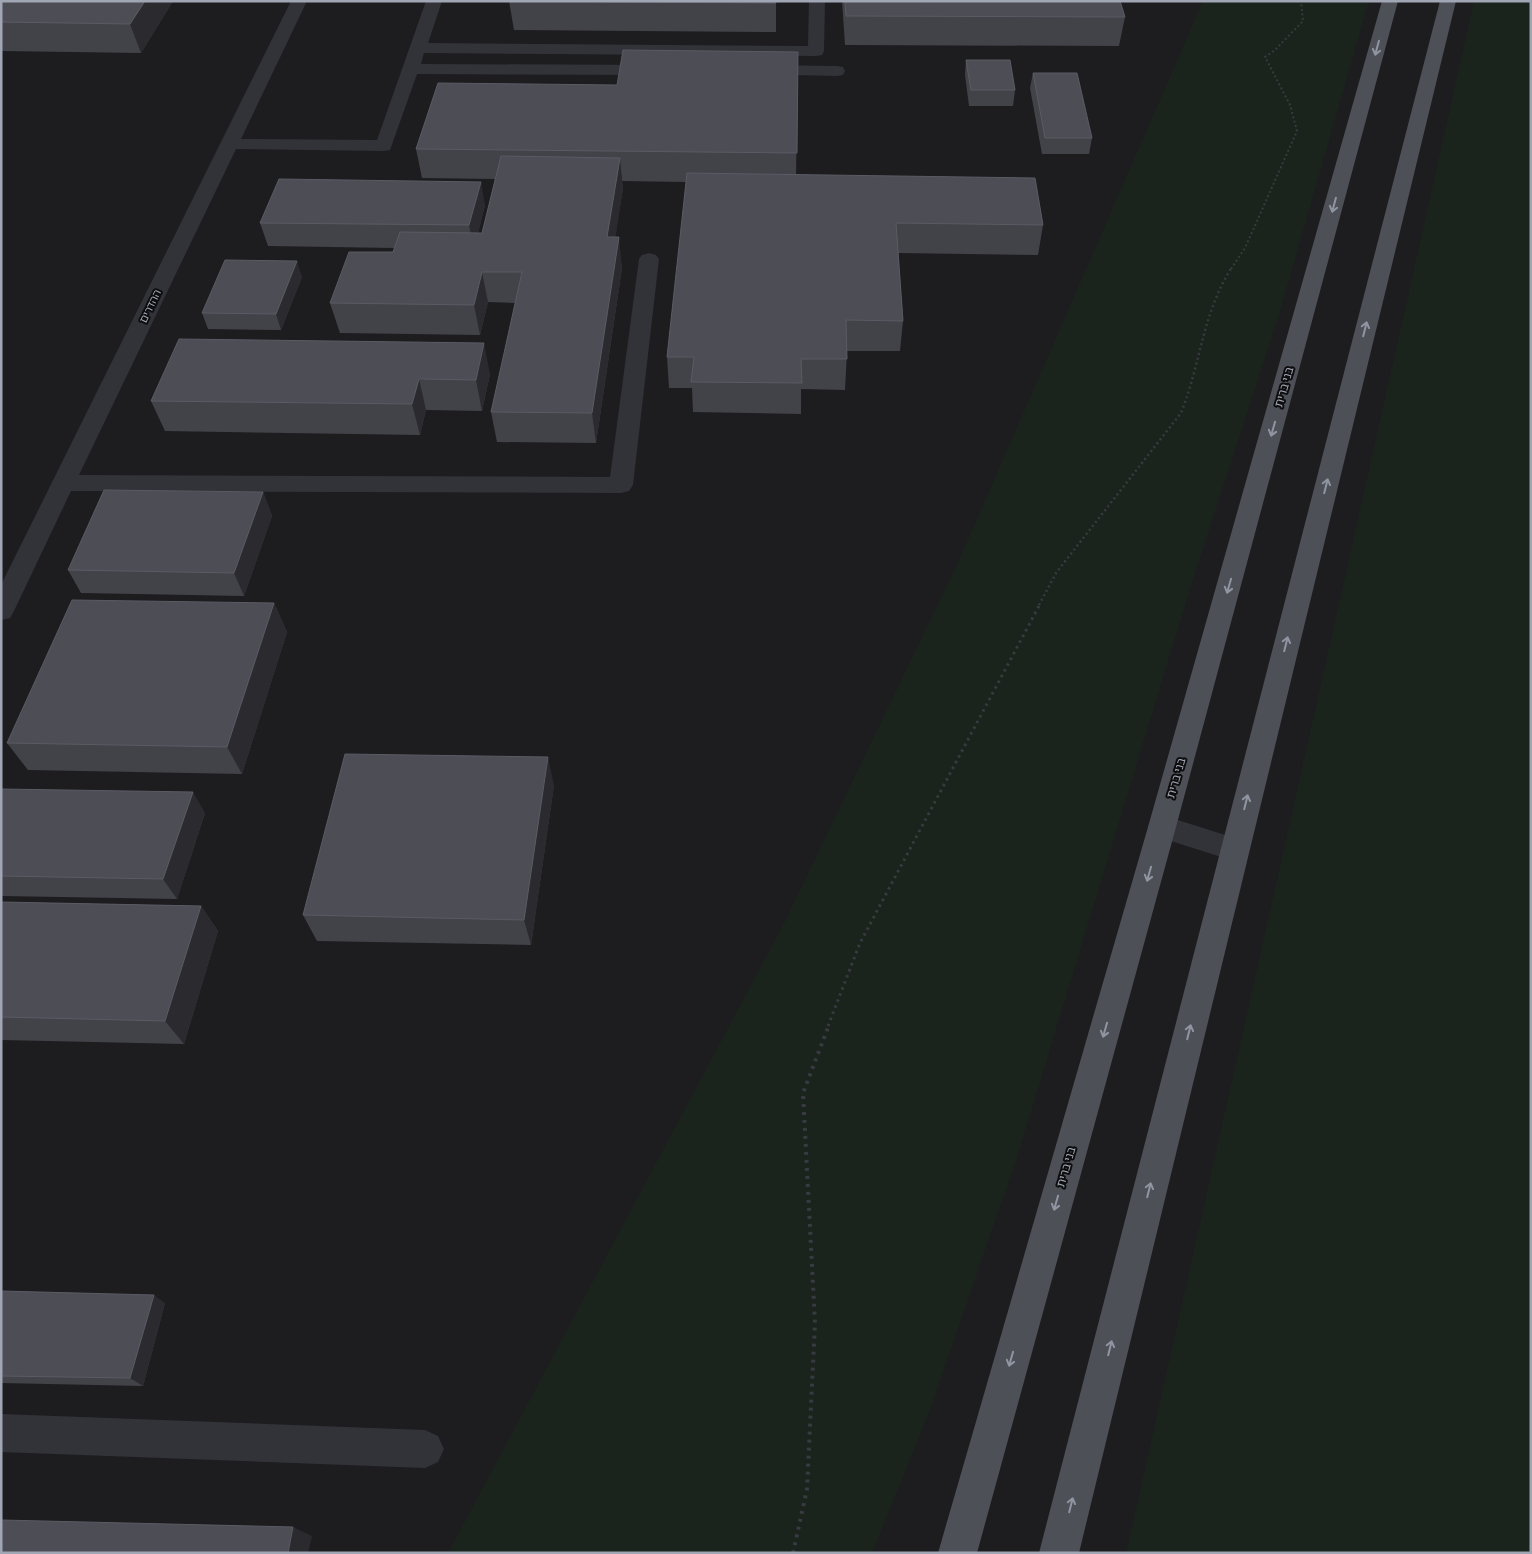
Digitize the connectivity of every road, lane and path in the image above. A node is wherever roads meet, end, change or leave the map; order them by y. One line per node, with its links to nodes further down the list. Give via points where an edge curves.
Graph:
1 (299, 1): 12 (street, ההדרים)
2 (434, 1): 7 (street)
3 (817, 1): 7 (street, via 816,51)
4 (1301, 1): 20 (path, via 1303,22 1265,57 1290,105 1297,132 1245,248 1224,280 1206,322 1192,386 1181,413 1056,573 860,943 803,1093 815,1322 808,1489)
5 (1390, 1): 16 (main road, בני ברית, one-way to 16)
6 (1448, 1): 17 (main road, one-way to 6)
7 (418, 48): 8 (street)
8 (410, 69): 9 (street); 12 (street, via 384,146)
9 (669, 70)
10 (748, 70): 11 (street)
11 (837, 71)
12 (229, 144): 14 (street, ההדרים)
13 (649, 259): 14 (street, via 621,485)
14 (64, 483): 15 (street, ההדרים)
15 (1, 611)
16 (1162, 827): 17 (street); 21 (main road, בני ברית, one-way to 21)
17 (1234, 849): 22 (main road, one-way to 17)
18 (1, 1433): 19 (street)
19 (425, 1449)
20 (793, 1553)
21 (957, 1553)
22 (1059, 1553)

